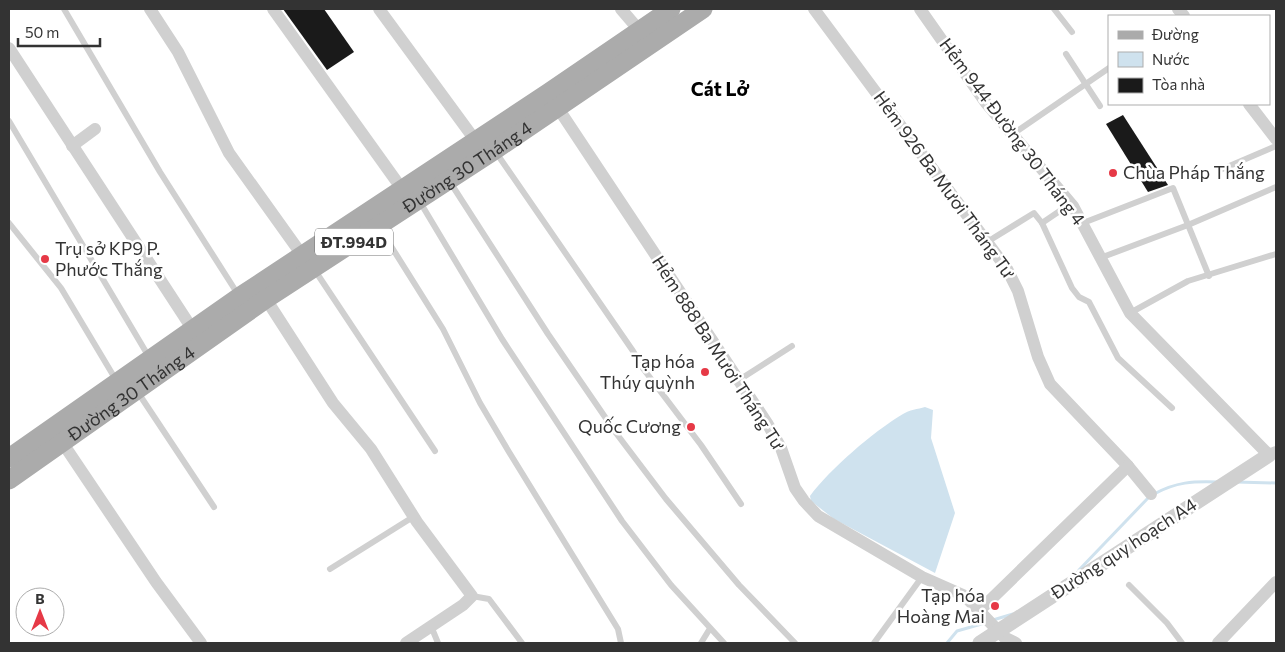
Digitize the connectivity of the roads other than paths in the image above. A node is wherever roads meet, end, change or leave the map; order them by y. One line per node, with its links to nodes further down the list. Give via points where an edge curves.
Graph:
1 (64, 9): 43 (lane, via 160,172)
2 (150, 9): 41 (street, via 178,52 229,153)
3 (273, 9): 31 (street)
4 (379, 9): 24 (street)
5 (621, 9): 12 (street)
6 (671, 9): 12 (main road, Đường 30 Tháng 4 / ĐT.994D)
7 (703, 9): 12 (main road, Đường 30 Tháng 4 / ĐT.994D)
8 (814, 9): 38 (street, Hẻm 926 Ba Mươi Tháng Tư)
9 (920, 9): 22 (street, Hẻm 944 Đường 30 Tháng 4, via 986,103)
10 (1054, 9): 11 (lane)
11 (1072, 32)
12 (644, 38): 17 (main road, Đường 30 Tháng 4 / ĐT.994D)
13 (9, 48): 25 (street)
14 (1066, 54): 16 (lane)
15 (1108, 69): 16 (lane)
16 (1086, 84): 19 (lane); 22 (lane)
17 (553, 100): 24 (main road, Đường 30 Tháng 4 / ĐT.994D); 27 (main road, Đường 30 Tháng 4 / ĐT.994D); 49 (street, Hẻm 888 Ba Mươi Tháng Tư)
18 (1250, 105): 23 (street)
19 (1100, 106)
20 (9, 121): 48 (lane)
21 (95, 129): 25 (street)
22 (1013, 134): 32 (street, Hẻm 944 Đường 30 Tháng 4)
23 (1276, 139)
24 (475, 140): 31 (main road, Đường 30 Tháng 4 / ĐT.994D)
25 (72, 146): 46 (street)
26 (1276, 146): 28 (lane)
27 (494, 150): 29 (main road, Đường 30 Tháng 4 / ĐT.994D); 60 (lane, via 642,368)
28 (1220, 170)
29 (448, 179): 31 (main road, Đường 30 Tháng 4 / ĐT.994D); 79 (lane, via 616,433 666,500)
30 (1276, 187): 36 (lane)
31 (410, 194): 37 (main road, Đường 30 Tháng 4 / ĐT.994D); 41 (main road, Đường 30 Tháng 4 / ĐT.994D); 70 (lane, via 616,513)
32 (1070, 204): 34 (lane); 35 (street, Hẻm 944 Đường 30 Tháng 4)
33 (9, 223): 50 (lane, via 61,288)
34 (1042, 223): 38 (lane, via 1034,213); 52 (lane, via 1072,288 1089,302 1118,358)
35 (1083, 223): 36 (lane, via 1173,188); 40 (street, Hẻm 944 Đường 30 Tháng 4)
36 (1188, 224): 40 (lane); 42 (lane)
37 (379, 226): 41 (main road, Đường 30 Tháng 4 / ĐT.994D); 76 (lane, via 443,329 509,452 618,629)
38 (987, 242): 57 (street, Hẻm 926 Ba Mươi Tháng Tư, via 1018,290 1038,357 1050,384)
39 (1276, 254): 42 (lane)
40 (1100, 258): 45 (street, Hẻm 944 Đường 30 Tháng 4)
41 (308, 262): 43 (main road, Đường 30 Tháng 4 / ĐT.994D); 44 (main road, Đường 30 Tháng 4 / ĐT.994D); 54 (lane)
42 (1208, 276): 45 (lane, via 1188,281)
43 (239, 297): 46 (main road, Đường 30 Tháng 4 / ĐT.994D)
44 (266, 299): 51 (main road, Đường 30 Tháng 4 / ĐT.994D); 62 (street, via 333,403 386,471)
45 (1130, 313): 55 (street, Hẻm 944 Đường 30 Tháng 4)
46 (193, 330): 48 (main road, Đường 30 Tháng 4 / ĐT.994D)
47 (792, 346): 49 (lane)
48 (151, 360): 50 (main road, Đường 30 Tháng 4 / ĐT.994D)
49 (739, 380): 64 (street, Hẻm 888 Ba Mươi Tháng Tư, via 781,448 795,488 804,502 818,516)
50 (118, 383): 56 (main road, Đường 30 Tháng 4 / ĐT.994D)
51 (136, 390): 53 (main road, Đường 30 Tháng 4 / ĐT.994D); 61 (lane)
52 (1172, 408)
53 (62, 442): 58 (main road, Đường 30 Tháng 4 / ĐT.994D); 72 (street)
54 (435, 451)
55 (1272, 453): 71 (street, Đường quy hoạch A4)
56 (9, 458)
57 (1128, 466): 59 (street, Hẻm 926 Ba Mươi Tháng Tư); 68 (street)
58 (9, 480)
59 (1151, 494)
60 (741, 504)
61 (214, 507)
62 (413, 516): 63 (lane); 67 (street)
63 (330, 569)
64 (922, 577): 68 (street, Hẻm 888 Ba Mươi Tháng Tư, via 965,596); 80 (lane)
65 (1129, 585): 82 (lane)
66 (1274, 589): 83 (street)
67 (472, 596): 69 (street); 75 (lane, via 489,599)
68 (979, 611): 71 (street, Hẻm 888 Ba Mươi Tháng Tư)
69 (431, 626): 73 (street); 74 (lane)
70 (709, 630): 77 (lane); 78 (lane)
71 (1006, 639): 81 (street, Đường quy hoạch A4)
72 (201, 643)
73 (406, 643)
74 (438, 643)
75 (522, 643)
76 (621, 643)
77 (701, 643)
78 (724, 643)
79 (794, 643)
80 (874, 643)
81 (980, 643)
82 (1182, 643)
83 (1218, 643)

